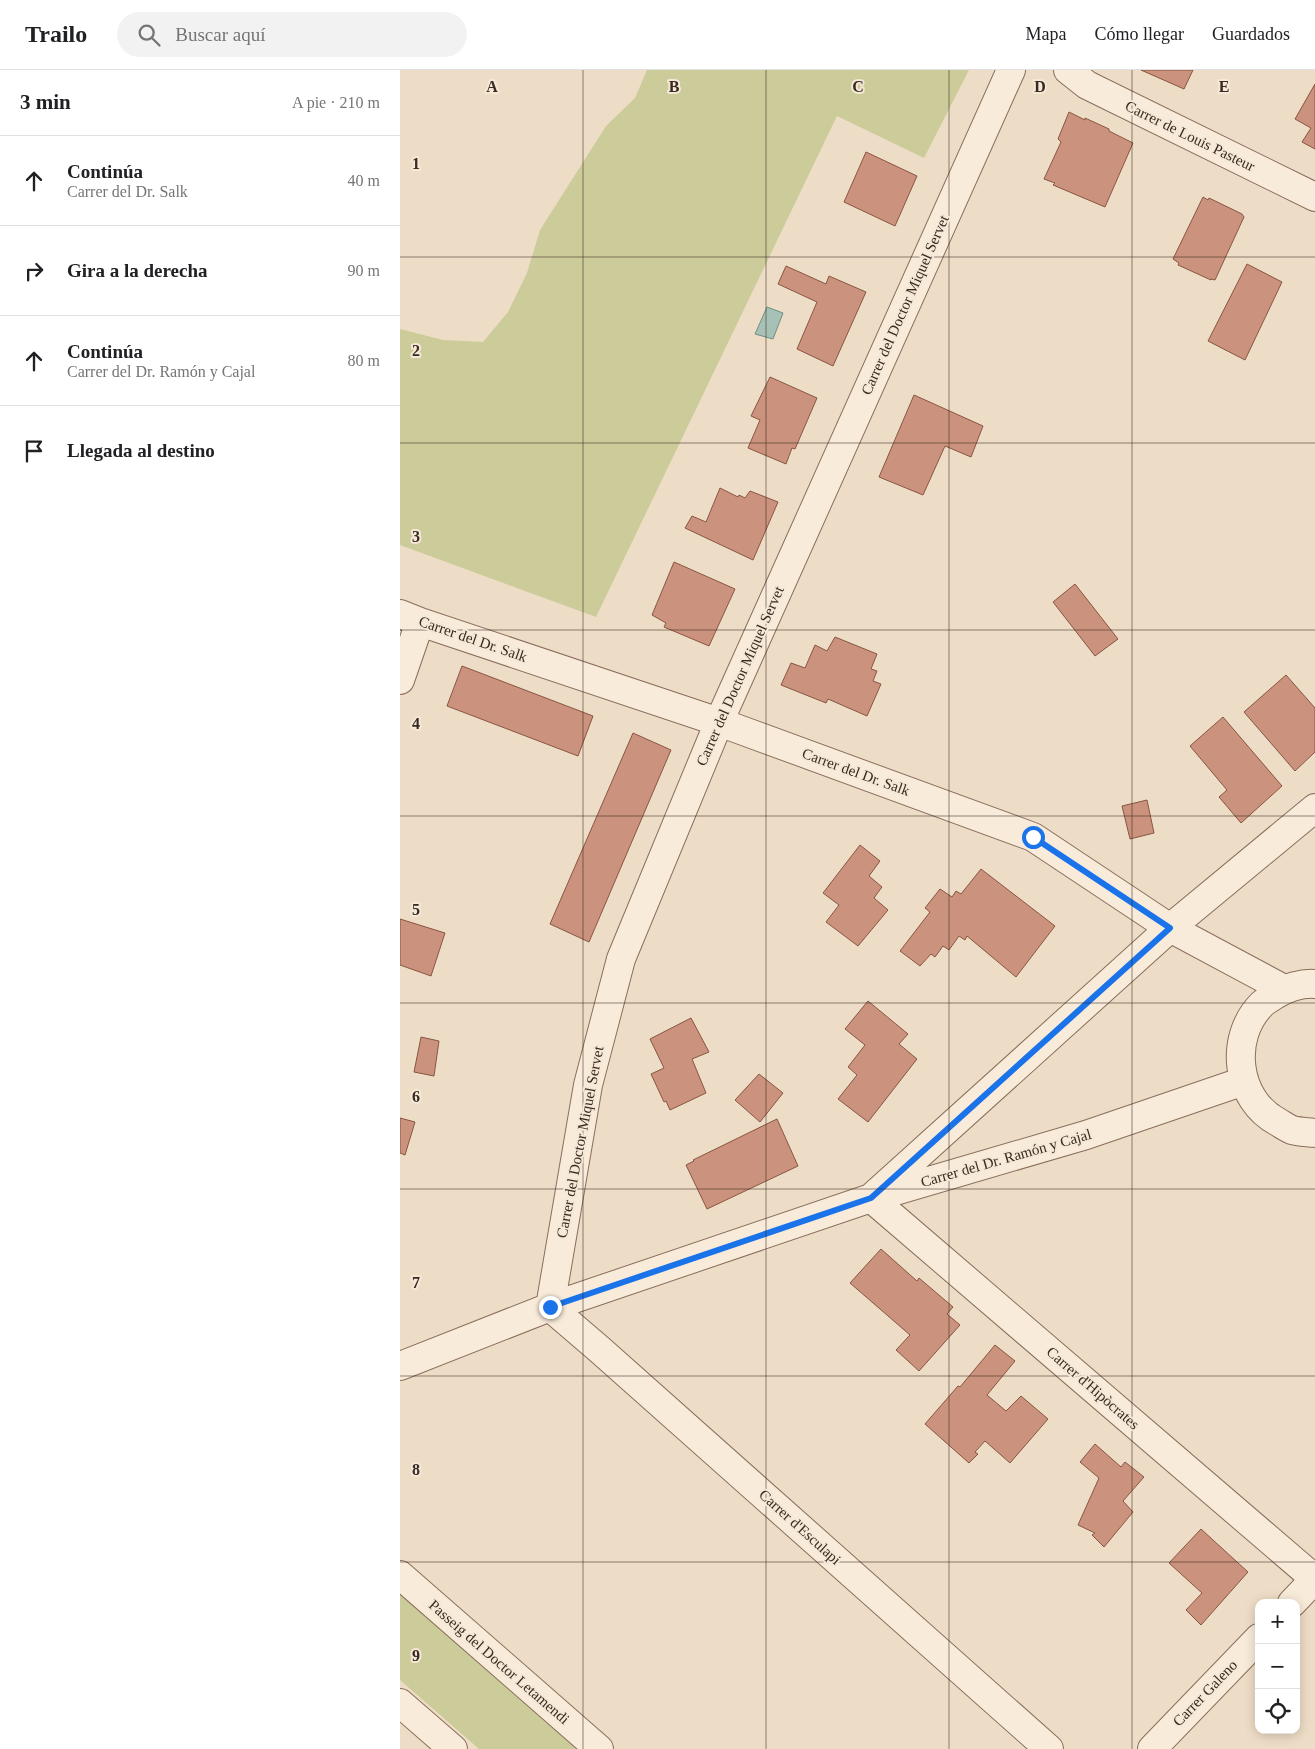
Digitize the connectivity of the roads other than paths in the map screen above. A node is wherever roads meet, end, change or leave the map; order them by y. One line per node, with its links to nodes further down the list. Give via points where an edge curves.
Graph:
1 (1010, 70): 6 (street, Carrer del Doctor Miquel Servet)
2 (1068, 70): 3 (street, Carrer de Louis Pasteur, via 1087,85)
3 (1315, 196)
4 (410, 618): 5 (street); 6 (street, Carrer del Dr. Salk)
5 (400, 680)
6 (719, 722): 8 (street, Carrer del Dr. Salk, via 1033,837); 14 (street, Carrer del Doctor Miquel Servet, via 621,959 588,1085)
7 (1315, 808): 8 (street)
8 (1170, 928): 10 (street, Carrer del Dr. Salk); 13 (street)
9 (1315, 984): 10 (street)
10 (1284, 989): 11 (street, via 1263,1004 1247,1024 1240,1049)
11 (1244, 1081): 12 (street, via 1251,1098 1269,1117 1292,1130); 13 (street, Carrer del Dr. Ramón y Cajal, via 1086,1135)
12 (1315, 1132)
13 (871, 1198): 14 (street, Carrer del Dr. Ramón y Cajal); 17 (street, Carrer d'Hipòcrates)
14 (550, 1307): 15 (street, Carrer del Dr. Ramón y Cajal); 23 (street, Carrer d'Esculapi)
15 (400, 1366)
16 (400, 1575): 22 (street, Passeig del Doctor Letamendi)
17 (1315, 1579): 18 (street)
18 (1296, 1599)
19 (1255, 1642): 24 (street, Carrer Galeno)
20 (400, 1703): 21 (street)
21 (453, 1749)
22 (599, 1749)
23 (1050, 1749)
24 (1152, 1749)

